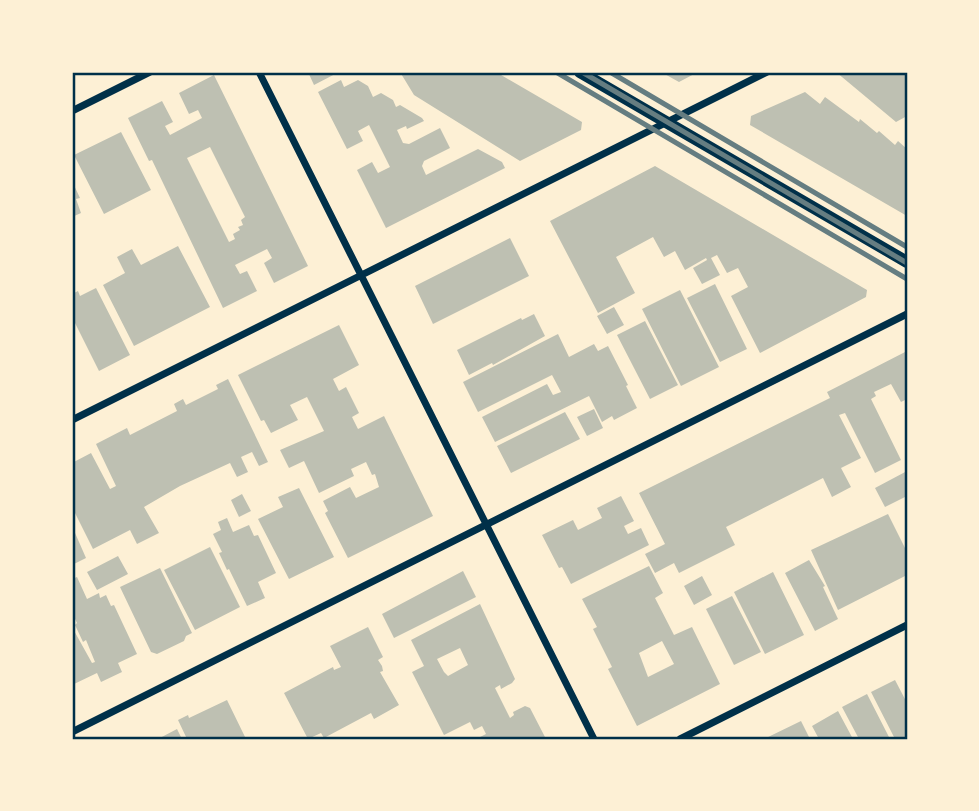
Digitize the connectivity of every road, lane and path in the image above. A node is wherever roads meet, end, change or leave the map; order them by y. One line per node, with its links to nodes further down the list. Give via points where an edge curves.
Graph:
1 (150, 72): 5 (street)
2 (259, 72): 8 (street)
3 (580, 72): 6 (street)
4 (767, 72): 6 (street)
5 (72, 111)
6 (668, 122): 7 (street); 8 (street)
7 (907, 262)
8 (362, 275): 10 (street); 11 (street)
9 (907, 314): 11 (street)
10 (72, 420)
11 (487, 525): 13 (street); 14 (street)
12 (907, 625): 15 (street)
13 (72, 732)
14 (594, 739)
15 (680, 739)

